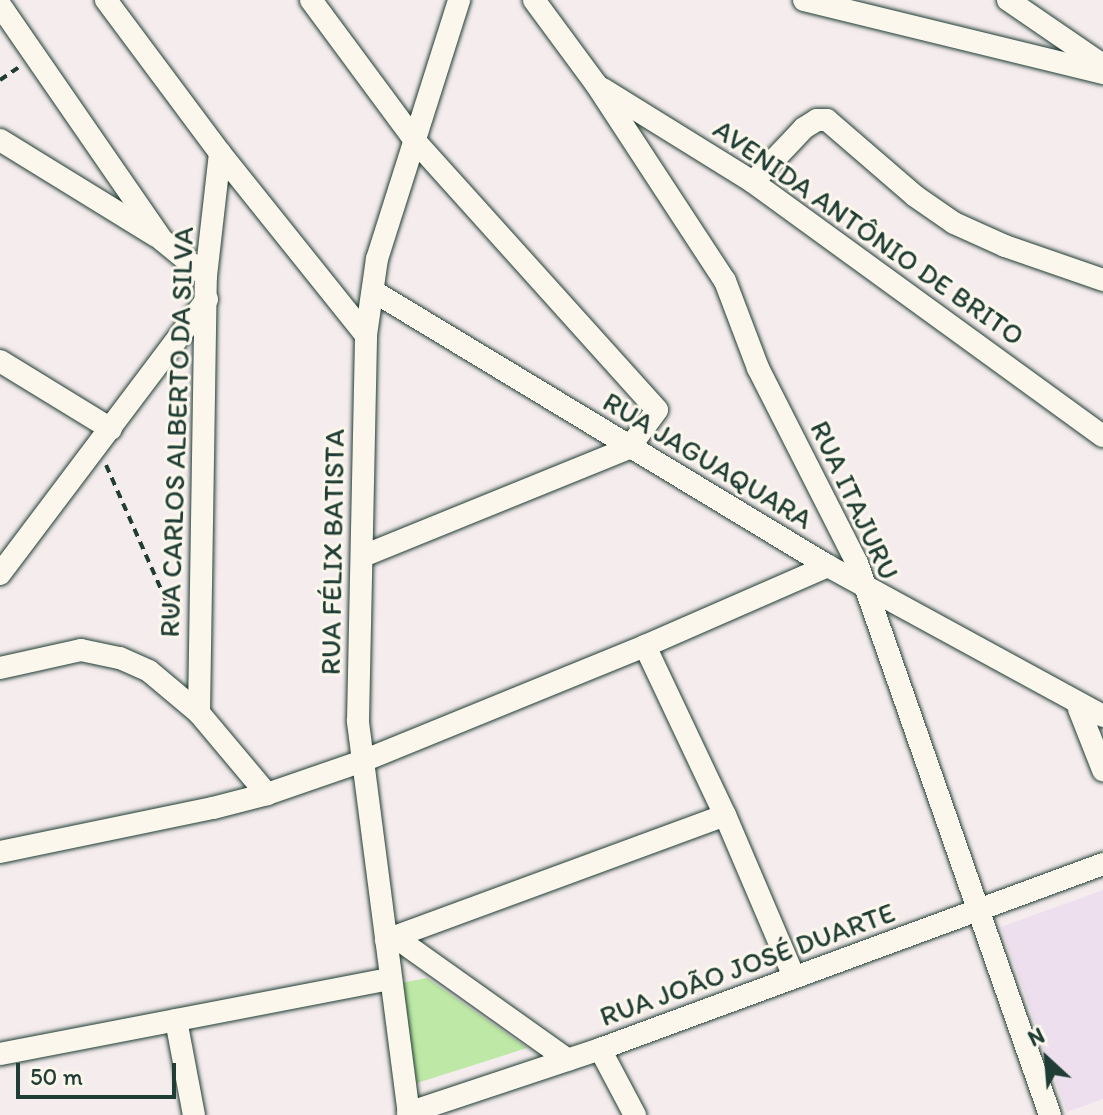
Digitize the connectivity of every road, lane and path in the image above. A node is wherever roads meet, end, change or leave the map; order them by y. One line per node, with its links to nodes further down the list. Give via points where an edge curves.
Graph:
1 (106, 0): 14 (street)
2 (311, 0): 13 (street)
3 (459, 0): 13 (street, RUA FÉLIX BATISTA)
4 (534, 0): 11 (street, RUA ITAJURU)
5 (804, 0): 8 (street)
6 (1008, 0): 9 (street)
7 (0, 5): 16 (street)
8 (860, 7): 10 (street)
9 (1103, 65)
10 (1103, 73)
11 (596, 84): 15 (street, AVENIDA ANTÔNIO DE BRITO); 28 (street, RUA ITAJURU, via 725,281 758,368 832,509)
12 (0, 140): 16 (street)
13 (416, 142): 19 (street, RUA FÉLIX BATISTA, via 377,259); 24 (street, via 657,410)
14 (220, 153): 18 (street, RUA CARLOS ALBERTO DA SILVA); 20 (street)
15 (753, 182): 17 (street, via 804,128 827,120 954,223); 22 (street, AVENIDA ANTÔNIO DE BRITO)
16 (162, 240): 18 (street)
17 (1103, 280)
18 (207, 288): 23 (street); 33 (street, RUA CARLOS ALBERTO DA SILVA)
19 (373, 291): 20 (street, RUA FÉLIX BATISTA); 24 (street, RUA JAGUAQUARA)
20 (366, 335): 25 (street, RUA FÉLIX BATISTA)
21 (0, 361): 23 (street)
22 (1103, 436)
23 (105, 438): 27 (street); 29 (path)
24 (629, 448): 25 (street); 26 (street, RUA JAGUAQUARA)
25 (363, 556): 35 (street, RUA FÉLIX BATISTA, via 358,721)
26 (828, 566): 28 (street, RUA JAGUAQUARA); 30 (street)
27 (0, 574)
28 (865, 586): 34 (street, RUA JAGUAQUARA); 41 (street, RUA ITAJURU)
29 (180, 632)
30 (645, 646): 35 (street); 38 (street)
31 (0, 668): 33 (street, via 81,650 120,658 149,671)
32 (1079, 709): 36 (street)
33 (199, 713): 37 (street)
34 (1103, 716)
35 (363, 761): 37 (street); 42 (street, RUA FÉLIX BATISTA)
36 (1103, 770)
37 (267, 794): 39 (street)
38 (725, 815): 42 (street); 43 (street)
39 (0, 852)
40 (1103, 864): 41 (street, RUA JOÃO JOSÉ DUARTE)
41 (980, 910): 43 (street, RUA JOÃO JOSÉ DUARTE); 52 (street, RUA ITAJURU)
42 (390, 938): 44 (street, RUA FÉLIX BATISTA); 48 (street)
43 (794, 977): 46 (street, RUA JOÃO JOSÉ DUARTE)
44 (391, 979): 45 (street); 49 (street, RUA FÉLIX BATISTA)
45 (176, 1020): 47 (street); 50 (street)
46 (600, 1049): 48 (street, RUA JOÃO JOSÉ DUARTE); 51 (street)
47 (0, 1054)
48 (568, 1060): 49 (street, RUA JOÃO JOSÉ DUARTE)
49 (409, 1114)
50 (194, 1115)
51 (635, 1115)
52 (1050, 1115)

